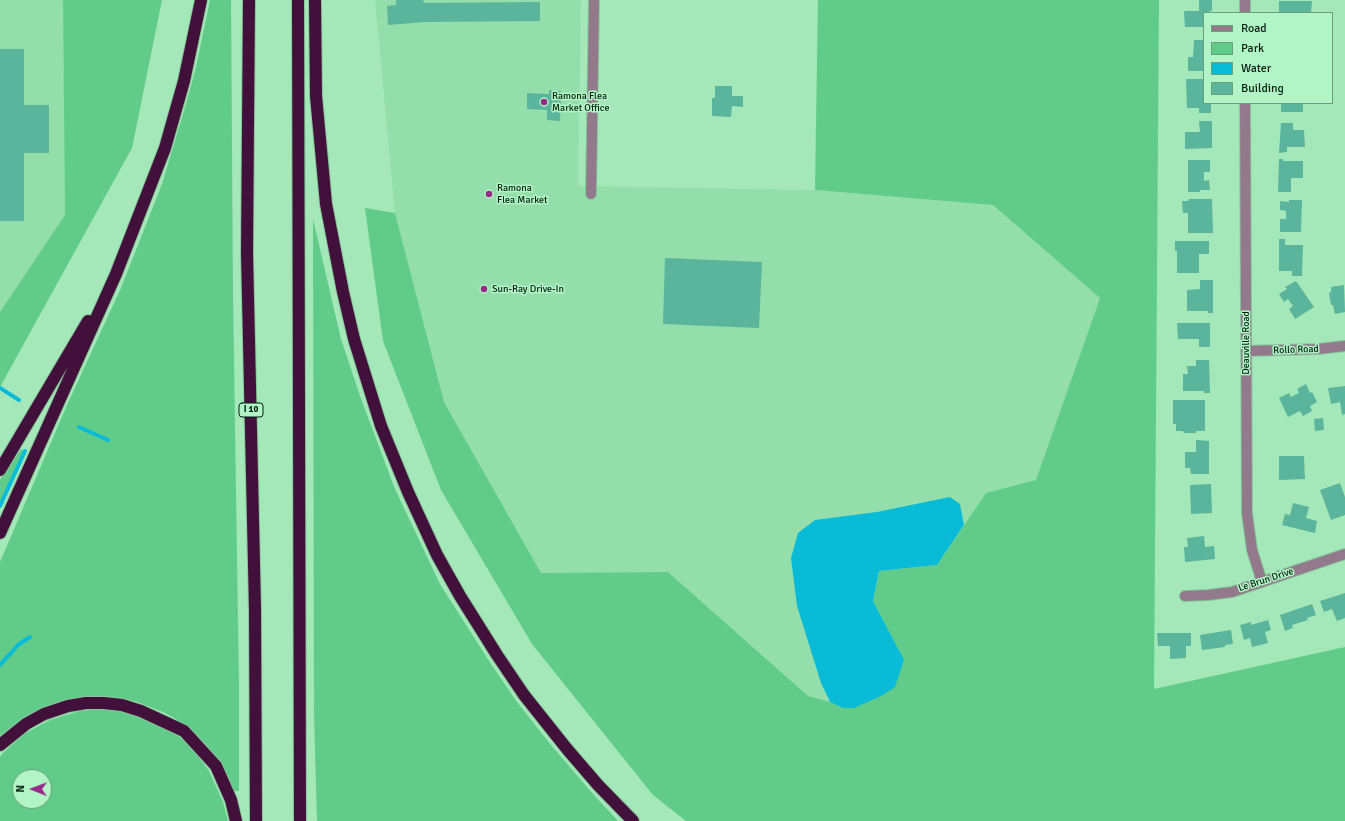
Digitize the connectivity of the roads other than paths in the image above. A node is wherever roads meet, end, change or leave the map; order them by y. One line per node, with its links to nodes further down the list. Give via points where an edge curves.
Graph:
1 (201, 0): 10 (highway, via 184,81 165,148)
2 (250, 0): 20 (highway, I 10, via 247,253 255,609)
3 (298, 0): 21 (highway)
4 (315, 0): 22 (highway, via 316,96 326,204 354,339 381,426 437,555 497,655 566,749)
5 (594, 0): 9 (street)
6 (1245, 0): 7 (street)
7 (1245, 12)
8 (1245, 104): 12 (street, Deauville Road)
9 (591, 194)
10 (116, 274): 13 (highway); 14 (highway)
11 (1345, 346): 12 (street, Rollo Road)
12 (1246, 351): 16 (street, Deauville Road, via 1247,513 1252,550)
13 (0, 470)
14 (0, 533)
15 (1345, 554): 16 (street, Le Brun Drive)
16 (1262, 582): 17 (street, Le Brun Drive, via 1232,592)
17 (1185, 596)
18 (0, 745): 19 (highway, via 26,724 44,714 68,706 104,703 141,711 184,731 216,766 231,800)
19 (236, 821)
20 (256, 821)
21 (300, 821)
22 (633, 821)

